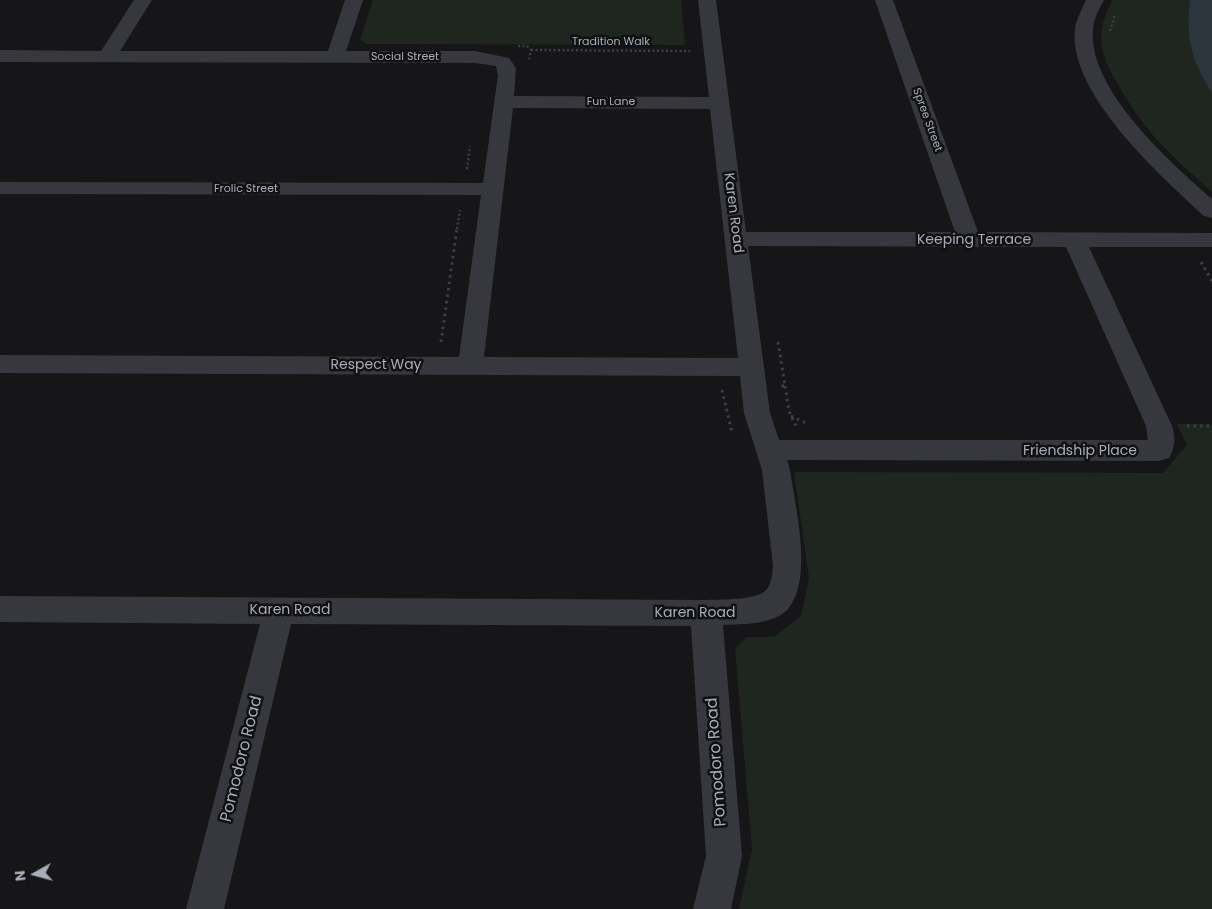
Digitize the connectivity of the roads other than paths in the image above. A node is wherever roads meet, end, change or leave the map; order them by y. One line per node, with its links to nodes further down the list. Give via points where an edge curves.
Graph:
1 (143, 0): 7 (street)
2 (354, 0): 8 (street)
3 (707, 0): 10 (street, Karen Road)
4 (884, 0): 15 (street, Spree Street)
5 (1095, 0): 13 (street, via 1084,26 1084,42 1101,87 1139,143)
6 (0, 56): 7 (street, Social Street)
7 (107, 56): 8 (street, Social Street)
8 (336, 57): 9 (street, Social Street, via 492,59 502,62 507,68)
9 (512, 102): 10 (street, Fun Lane); 12 (street, Social Street)
10 (708, 103): 14 (street, Karen Road)
11 (0, 188): 12 (street, Frolic Street)
12 (492, 189): 19 (street, Social Street)
13 (1212, 211)
14 (736, 239): 15 (street, Keeping Terrace); 20 (street, Karen Road)
15 (969, 240): 16 (street, Keeping Terrace)
16 (1074, 240): 17 (street, Keeping Terrace); 21 (street, Friendship Place, via 1158,426 1162,438 1159,451)
17 (1205, 248)
18 (0, 364): 19 (street, Respect Way)
19 (470, 366): 20 (street, Respect Way)
20 (753, 376): 21 (street, Karen Road, via 759,420)
21 (771, 450): 24 (street, Karen Road, via 788,566 786,583 777,600 758,610)
22 (0, 609): 23 (street, Karen Road)
23 (279, 610): 24 (street, Karen Road); 25 (street, Pomodoro Road)
24 (706, 613): 26 (street, Pomodoro Road, via 724,856)
25 (205, 909)
26 (712, 909)

